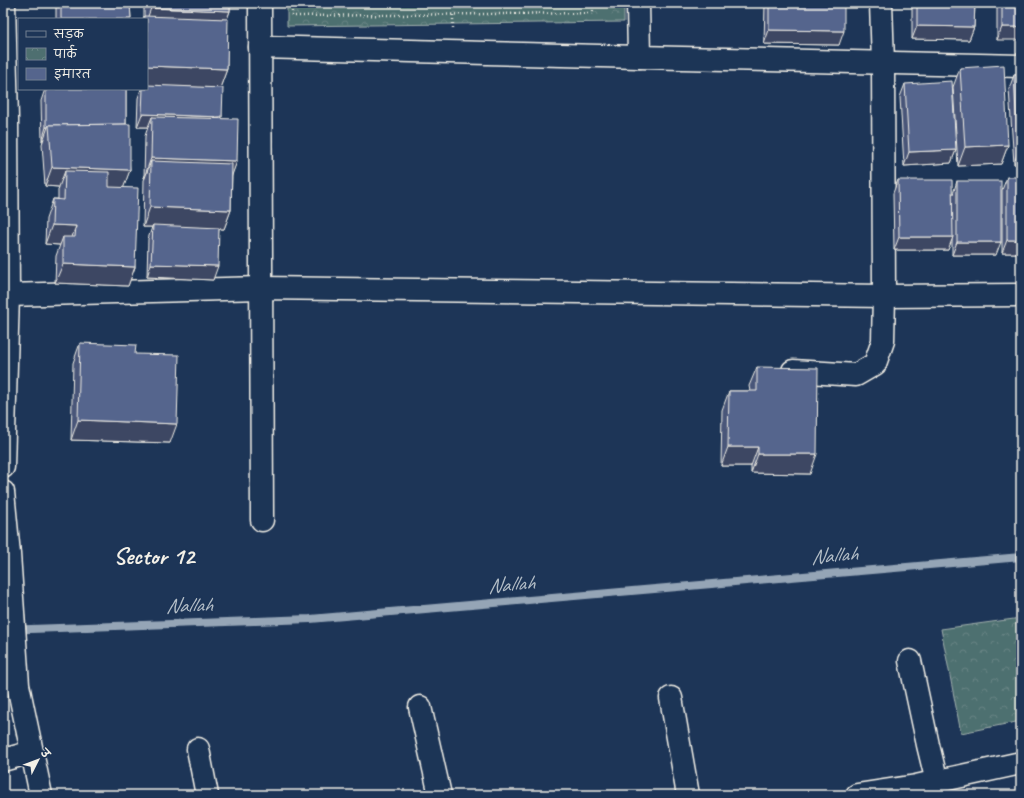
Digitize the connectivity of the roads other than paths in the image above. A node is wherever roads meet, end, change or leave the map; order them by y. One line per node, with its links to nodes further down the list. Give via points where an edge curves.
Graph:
1 (4, 3): 9 (street)
2 (260, 3): 5 (street)
3 (638, 3): 6 (street)
4 (881, 3): 7 (street)
5 (260, 47): 6 (street); 10 (street)
6 (639, 57): 7 (street)
7 (882, 63): 8 (street); 13 (street)
8 (1021, 66)
9 (5, 119): 11 (street)
10 (261, 288): 11 (street); 13 (street); 17 (street)
11 (8, 295): 15 (street)
12 (1021, 295): 13 (street)
13 (884, 296): 14 (street, via 883,341 875,364 856,375)
14 (793, 371)
15 (3, 467)
16 (3, 492): 22 (street, via 18,685)
17 (262, 520)
18 (910, 661): 25 (street)
19 (671, 698): 30 (street)
20 (420, 707): 29 (street)
21 (198, 749): 28 (street)
22 (32, 752): 23 (street); 27 (street)
23 (3, 760)
24 (1021, 763): 25 (street)
25 (937, 782): 26 (street)
26 (917, 791): 31 (street)
27 (42, 795)
28 (207, 795)
29 (440, 795)
30 (688, 795)
31 (857, 795)

